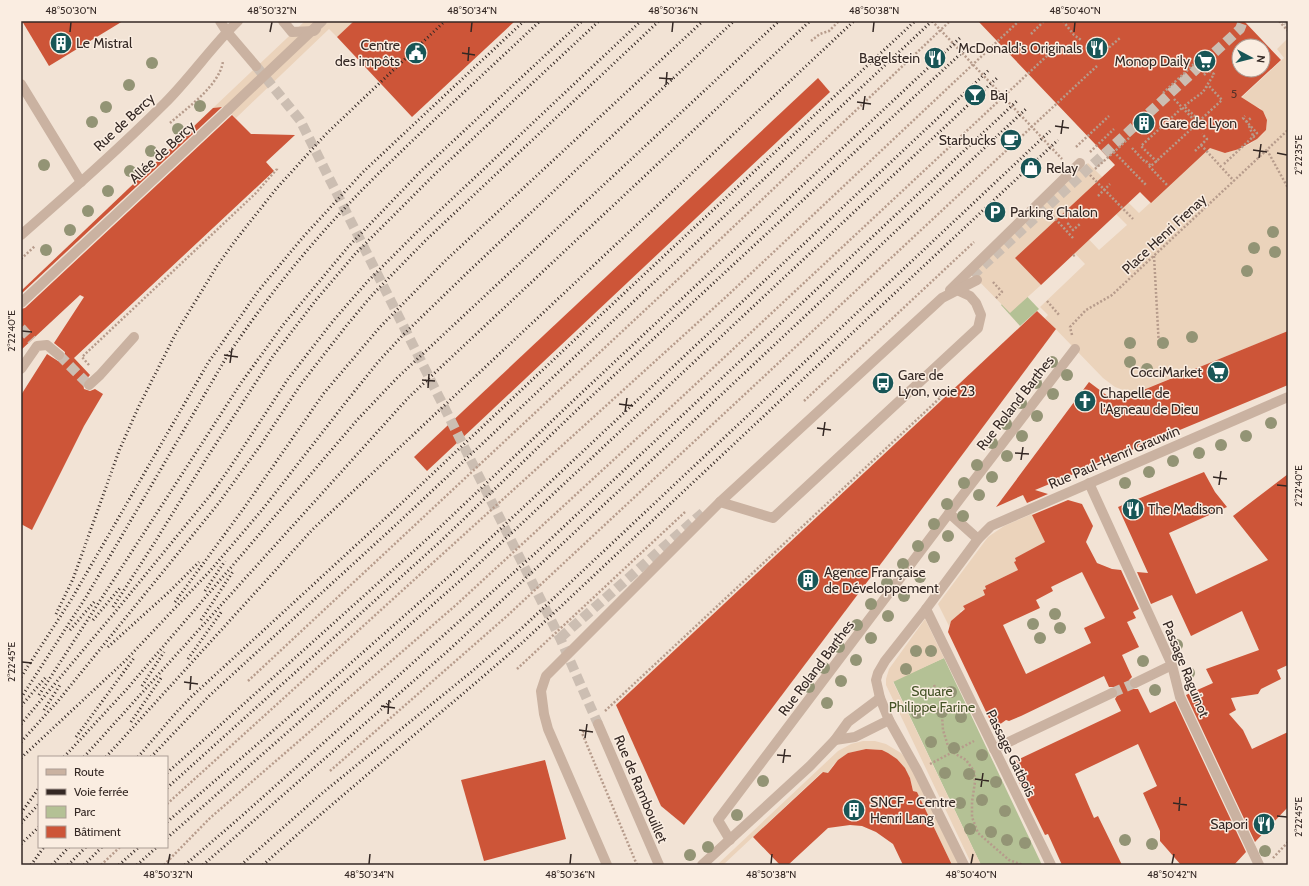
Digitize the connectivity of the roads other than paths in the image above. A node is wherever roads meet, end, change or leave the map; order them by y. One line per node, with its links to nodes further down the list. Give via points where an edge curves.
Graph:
1 (220, 21): 5 (street)
2 (238, 21): 5 (street, Rue de Bercy)
3 (283, 21): 4 (street, via 292,32 314,31)
4 (322, 21): 14 (street, Allée de Bercy, bridge)
5 (227, 32): 6 (street); 9 (street, Rue de Bercy, via 166,102)
6 (256, 66)
7 (21, 84): 9 (street)
8 (1080, 163): 13 (street)
9 (81, 182): 10 (street, Rue de Bercy)
10 (21, 235)
11 (977, 280): 12 (street)
12 (957, 290): 13 (street); 22 (street, via 970,296 976,303 981,315 978,328 773,518)
13 (942, 298): 22 (street)
14 (21, 303)
15 (134, 337): 19 (street)
16 (1075, 349): 23 (street, Rue Roland Barthes)
17 (59, 355): 18 (street, via 47,346 34,343)
18 (21, 369)
19 (89, 385)
20 (1288, 397): 21 (street, Rue Paul-Henri Grauwin)
21 (1089, 483): 24 (street, Rue Paul-Henri Grauwin, via 991,526); 26 (street, Passage Raguinot)
22 (720, 502): 35 (street, via 546,676 541,691 548,729)
23 (949, 513): 24 (street); 34 (street, Rue Roland Barthes, via 718,820)
24 (978, 539): 25 (street)
25 (926, 609): 29 (street, via 878,672 876,680); 33 (street, Passage Gatbois)
26 (1172, 665): 27 (street); 40 (street, Passage Raguinot, via 1180,697)
27 (1135, 682)
28 (1112, 693): 33 (street)
29 (880, 698): 30 (street); 32 (street, via 848,722)
30 (889, 720): 32 (street, via 855,737); 38 (street)
31 (598, 724): 36 (street, Rue de Rambouillet)
32 (835, 740): 34 (street)
33 (994, 750): 39 (street, Passage Gatbois)
34 (730, 840): 37 (street)
35 (607, 865)
36 (659, 865)
37 (702, 865)
38 (964, 865)
39 (1051, 865)
40 (1259, 865)

